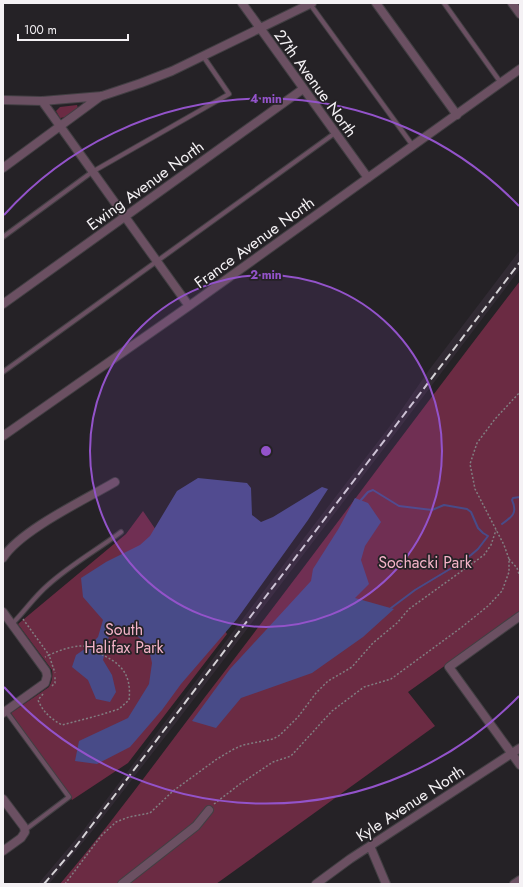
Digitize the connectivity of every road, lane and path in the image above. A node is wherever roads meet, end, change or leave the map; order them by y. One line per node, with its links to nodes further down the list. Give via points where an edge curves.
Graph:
1 (242, 3): 7 (street, 27th Avenue North)
2 (376, 3): 15 (street)
3 (444, 3): 10 (lane)
4 (512, 3): 6 (street)
5 (311, 4): 7 (street); 18 (lane)
6 (520, 14)
7 (260, 28): 8 (street); 11 (street, 27th Avenue North)
8 (202, 56): 12 (street, via 172,71); 20 (lane, via 229,94)
9 (520, 69): 10 (street, France Avenue North)
10 (501, 83): 15 (street, France Avenue North)
11 (303, 88): 17 (street, 27th Avenue North); 22 (street, Ewing Avenue North)
12 (102, 96): 14 (street); 16 (street)
13 (3, 100): 14 (street)
14 (42, 101): 16 (street)
15 (457, 115): 18 (street, France Avenue North)
16 (60, 127): 19 (street); 20 (street)
17 (335, 133): 21 (street, 27th Avenue North); 24 (lane)
18 (413, 146): 21 (street, France Avenue North)
19 (3, 168)
20 (92, 172): 22 (street); 23 (lane)
21 (368, 178): 26 (street, France Avenue North)
22 (125, 217): 24 (street); 25 (street, Ewing Avenue North)
23 (3, 237)
24 (157, 262): 26 (street); 27 (lane)
25 (3, 304)
26 (189, 306): 29 (street, France Avenue North)
27 (3, 372)
28 (520, 392): 31 (path, via 494,419 477,443 470,464 475,489)
29 (3, 436)
30 (115, 482): 33 (street, via 38,527 12,546)
31 (496, 530): 34 (path); 55 (path, via 484,555 409,609 352,667 316,693 280,735 234,749 173,791 150,813 116,822 101,836)
32 (121, 532): 37 (lane, via 65,570 35,597)
33 (3, 558)
34 (509, 559): 35 (path, via 517,568); 50 (path, via 509,572 502,591 488,606 391,679 364,687 332,711 291,756 273,762 240,784)
35 (520, 577)
36 (3, 612): 39 (street)
37 (20, 616): 39 (lane); 40 (path)
38 (520, 616): 47 (street, via 450,667)
39 (12, 624): 41 (street)
40 (49, 655): 41 (path); 42 (path, via 55,672 55,683); 43 (path, via 83,646 105,656 120,666 127,677 130,688 129,700 119,709 62,725 51,720 40,704 38,700)
41 (38, 660): 43 (street, via 47,676)
42 (52, 687)
43 (41, 691): 44 (path); 45 (street)
44 (48, 691)
45 (5, 712): 51 (lane, via 69,798)
46 (520, 748): 47 (street, Kyle Avenue North)
47 (512, 754): 48 (street); 52 (street, Kyle Avenue North)
48 (520, 765)
49 (3, 798): 51 (street)
50 (209, 810): 56 (street, via 196,826)
51 (25, 831): 53 (street, via 21,838)
52 (370, 846): 57 (street, Kyle Avenue North); 58 (street)
53 (3, 851)
54 (520, 880): 59 (street)
55 (65, 884)
56 (122, 884)
57 (316, 884)
58 (386, 884)
59 (514, 884)

